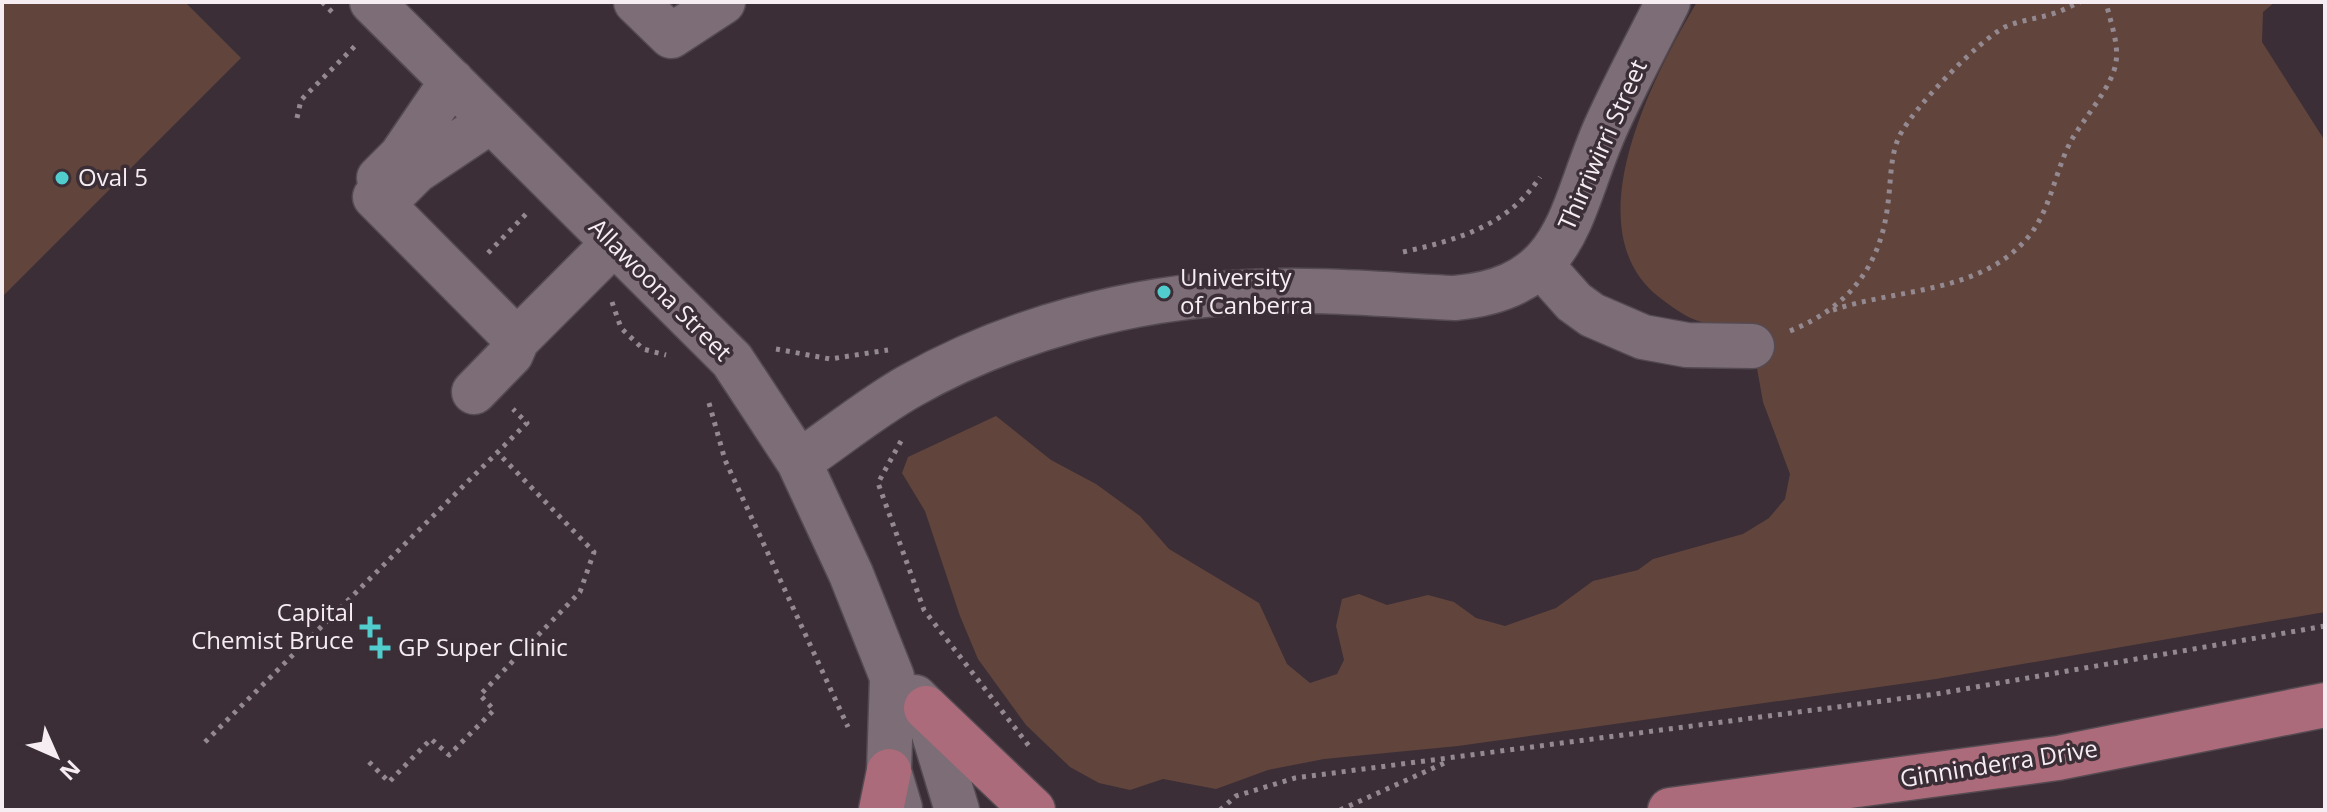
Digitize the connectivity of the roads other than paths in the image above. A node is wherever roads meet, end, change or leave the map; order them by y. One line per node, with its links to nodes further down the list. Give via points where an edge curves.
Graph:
1 (636, 2): 2 (street, via 671,36)
2 (723, 2)
3 (1668, 2): 9 (street, Thirriwirri Street, via 1605,130 1571,222)
4 (390, 10): 5 (street, Allawoona Street)
5 (452, 81): 6 (street, Allawoona Street); 7 (street, via 380,178)
6 (491, 121): 7 (street, via 416,171 396,191); 8 (street, Allawoona Street)
7 (375, 197): 10 (street)
8 (614, 243): 10 (street); 13 (street, Allawoona Street, via 647,277 694,347 732,360)
9 (1541, 265): 11 (street, via 1592,315 1643,337 1687,345); 13 (street, Thirriwirri Street, via 1513,285 1480,296 1249,291 1167,299 1083,318 989,347 909,386)
10 (517, 340): 12 (street)
11 (1752, 346)
12 (492, 399)
13 (799, 462): 14 (street, Allawoona Street)
14 (892, 677): 16 (street, Allawoona Street); 17 (street, Allawoona Street)
15 (2325, 705): 20 (main road, Ginninderra Drive, via 2058,758)
16 (926, 708): 18 (street); 19 (main road)
17 (890, 797)
18 (957, 810)
19 (1033, 810)
20 (1670, 810)

